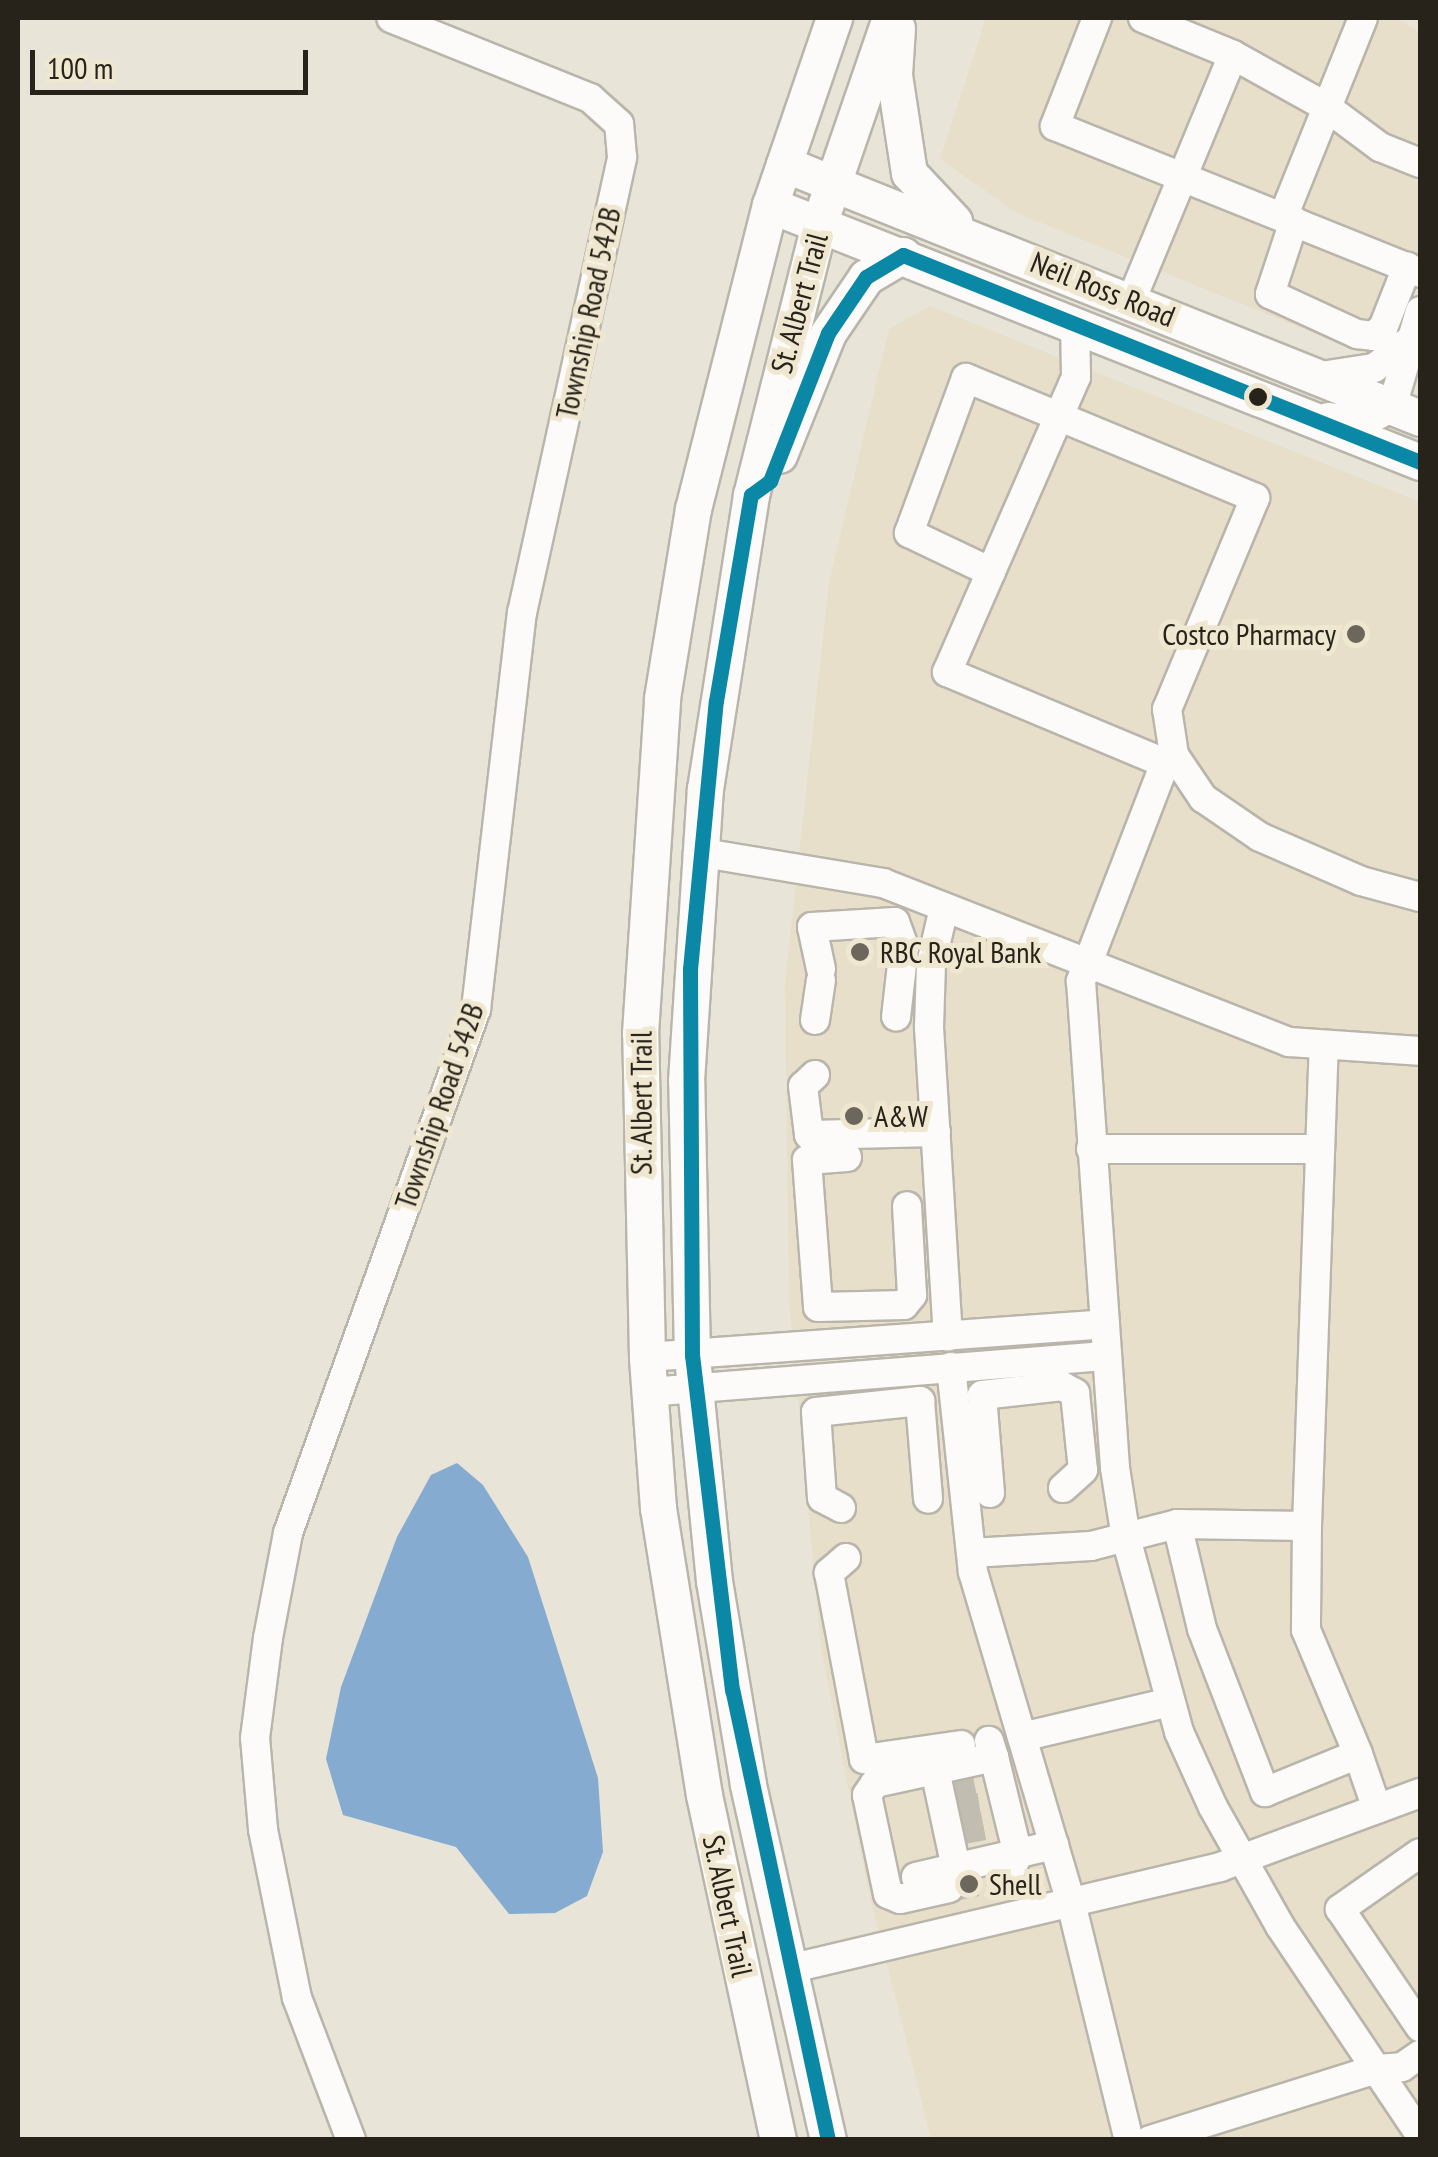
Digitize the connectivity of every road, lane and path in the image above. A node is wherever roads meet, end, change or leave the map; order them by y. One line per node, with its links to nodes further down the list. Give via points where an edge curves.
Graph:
1 (392, 18): 82 (street, Township Road 542B, via 590,98 620,124 622,157 522,613 476,1009 288,1533 268,1638 255,1738 263,1829 298,1998)
2 (834, 18): 10 (main road, St. Albert Trail)
3 (890, 18): 13 (main road, St. Albert Trail)
4 (898, 18): 17 (main road, via 894,75 909,173 938,209)
5 (1097, 18): 12 (street, via 1055,126)
6 (1143, 18): 8 (street)
7 (1363, 18): 9 (street)
8 (1232, 55): 9 (street); 12 (street)
9 (1325, 106): 11 (street, via 1380,147); 15 (street)
10 (784, 164): 13 (main road, Neil Ross Road); 14 (main road, St. Albert Trail)
11 (1420, 164)
12 (1181, 176): 15 (street); 20 (street)
13 (832, 180): 16 (main road, St. Albert Trail); 17 (main road, Neil Ross Road)
14 (770, 205): 16 (main road, Neil Ross Road); 50 (main road, St. Albert Trail, via 693,510 662,698 640,1033)
15 (1289, 219): 19 (street); 19 (street, via 1270,294 1338,326 1373,336)
16 (820, 221): 18 (main road, Neil Ross Road); 31 (main road, St. Albert Trail)
17 (979, 240): 20 (main road, Neil Ross Road)
18 (903, 254): 22 (main road, Neil Ross Road); 31 (main road, via 866,277 837,320 816,354 770,481)
19 (1414, 270)
20 (1132, 301): 25 (main road, Neil Ross Road)
21 (1420, 311): 23 (street)
22 (1075, 323): 24 (main road, Neil Ross Road); 26 (street)
23 (1409, 341): 25 (street, via 1360,374); 28 (street)
24 (1132, 346): 26 (street, via 1106,354); 27 (main road, Neil Ross Road)
25 (1302, 370): 28 (main road, Neil Ross Road)
26 (1076, 376): 29 (street)
27 (1260, 397): 28 (street, via 1358,421); 30 (main road, Neil Ross Road)
28 (1406, 412)
29 (1058, 416): 32 (street); 32 (street, via 966,378 908,532); 33 (street, via 1255,498 1167,709)
30 (1420, 462)
31 (751, 495): 34 (main road, St. Albert Trail)
32 (991, 572): 33 (street, via 947,672)
33 (1170, 759): 35 (street, via 1202,798 1260,837 1361,881); 37 (street)
34 (698, 852): 36 (street, via 860,876); 53 (main road, St. Albert Trail, via 686,1081)
35 (1420, 897)
36 (944, 908): 37 (street); 43 (street, via 932,964)
37 (1083, 966): 40 (street, via 1258,1033); 44 (street)
38 (896, 1017): 39 (street, via 904,947 895,922 812,926 821,974)
39 (815, 1020)
40 (1324, 1047): 41 (street); 45 (street)
41 (1420, 1051)
42 (815, 1074): 43 (street, via 803,1086 810,1135)
43 (936, 1132): 49 (street)
44 (1092, 1149): 45 (street); 48 (street)
45 (1320, 1150): 60 (street)
46 (847, 1156): 47 (street, via 806,1160 818,1307 904,1306 912,1295)
47 (907, 1206)
48 (1104, 1324): 49 (street); 51 (street)
49 (948, 1336): 53 (street)
50 (647, 1356): 53 (street); 54 (main road, St. Albert Trail)
51 (1107, 1356): 52 (street); 61 (street)
52 (951, 1368): 53 (street); 62 (street)
53 (693, 1373): 54 (street); 77 (main road, St. Albert Trail, via 714,1582)
54 (648, 1392): 83 (main road, St. Albert Trail, via 678,1652)
55 (1063, 1488): 56 (street, via 1083,1470 1075,1394 1062,1386 982,1395)
56 (990, 1493)
57 (928, 1498): 58 (street, via 920,1401 816,1412 822,1498)
58 (841, 1508)
59 (1177, 1524): 60 (street); 61 (street); 66 (street, via 1202,1629 1265,1792)
60 (1307, 1526): 66 (street, via 1306,1630)
61 (1126, 1538): 62 (street); 64 (street)
62 (970, 1553): 65 (street)
63 (846, 1558): 68 (street, via 829,1572 864,1759)
64 (1170, 1702): 65 (street); 73 (street)
65 (1022, 1736): 70 (street)
66 (1358, 1754): 69 (street)
67 (1420, 1793): 69 (street)
68 (970, 1794): 72 (street); 74 (street); 74 (street, via 870,1788 885,1884)
69 (1377, 1809): 73 (street)
70 (1054, 1846): 72 (street); 76 (street)
71 (1420, 1853): 78 (street, via 1340,1910)
72 (1018, 1854): 74 (street); 75 (street, via 1009,1875)
73 (1240, 1860): 76 (street); 80 (street)
74 (953, 1878)
75 (988, 1880)
76 (1072, 1906): 77 (street); 85 (street)
77 (789, 1969): 84 (main road, St. Albert Trail)
78 (1420, 2027)
79 (1420, 2055): 80 (street, via 1402,2067)
80 (1376, 2069): 81 (street); 86 (street)
81 (1420, 2134)
82 (351, 2140)
83 (778, 2140)
84 (828, 2140)
85 (1129, 2140)
86 (1150, 2140)

